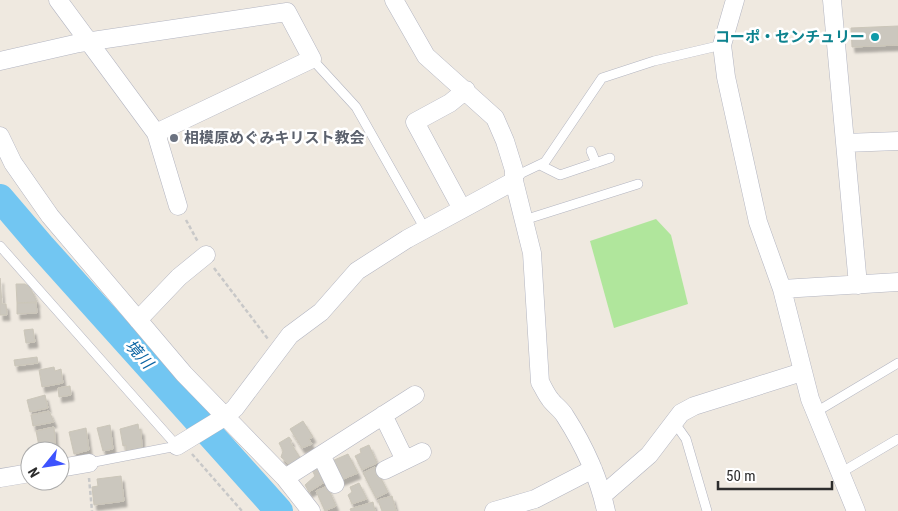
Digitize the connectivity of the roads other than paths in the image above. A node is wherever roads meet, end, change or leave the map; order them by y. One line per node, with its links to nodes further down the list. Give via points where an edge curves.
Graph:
1 (58, 0): 5 (street)
2 (394, 0): 9 (street, via 420,48)
3 (735, 0): 6 (street)
4 (832, 0): 13 (street)
5 (90, 42): 7 (street, via 287,12); 8 (street); 10 (street)
6 (722, 45): 17 (lane, via 654,61 602,78 574,122); 28 (street, via 758,222)
7 (312, 59): 10 (street); 23 (lane, via 356,107)
8 (0, 61)
9 (466, 90): 18 (street, via 500,126 514,170); 21 (street, via 450,103 415,122)
10 (156, 133): 20 (street)
11 (0, 136): 29 (street, via 31,192)
12 (898, 141): 13 (street)
13 (845, 143): 27 (street)
14 (591, 151): 16 (lane)
15 (610, 158): 16 (lane)
16 (596, 163): 17 (lane, via 560,175)
17 (540, 165): 18 (lane, via 522,173)
18 (514, 181): 21 (street); 22 (street)
19 (638, 184): 22 (lane)
20 (178, 206)
21 (462, 209): 23 (street)
22 (524, 220): 44 (street, via 532,253 540,382 564,414)
23 (425, 229): 35 (street, via 357,271 321,312 290,335)
24 (0, 246): 38 (lane)
25 (206, 255): 29 (street, via 178,277)
26 (898, 282): 27 (street)
27 (858, 285): 28 (street)
28 (782, 289): 31 (street)
29 (138, 320): 35 (street)
30 (898, 363): 33 (lane)
31 (802, 372): 33 (street); 36 (street, via 694,406 681,413)
32 (415, 394): 34 (street)
33 (816, 412): 46 (street)
34 (383, 415): 40 (street); 41 (street)
35 (224, 418): 38 (street); 49 (street)
36 (674, 422): 51 (street, via 649,455); 55 (lane, via 686,439)
37 (898, 439): 46 (lane)
38 (181, 444): 42 (lane)
39 (422, 452): 41 (street)
40 (321, 455): 49 (street); 50 (street)
41 (405, 460): 45 (street)
42 (88, 463): 43 (street)
43 (70, 466)
44 (592, 469): 51 (street); 54 (street, via 534,499)
45 (385, 470)
46 (842, 472): 52 (street)
47 (20, 474): 48 (street)
48 (0, 478)
49 (285, 478): 53 (street)
50 (335, 484)
51 (604, 503)
52 (852, 510)
53 (311, 511)
54 (494, 511)
55 (707, 511)

